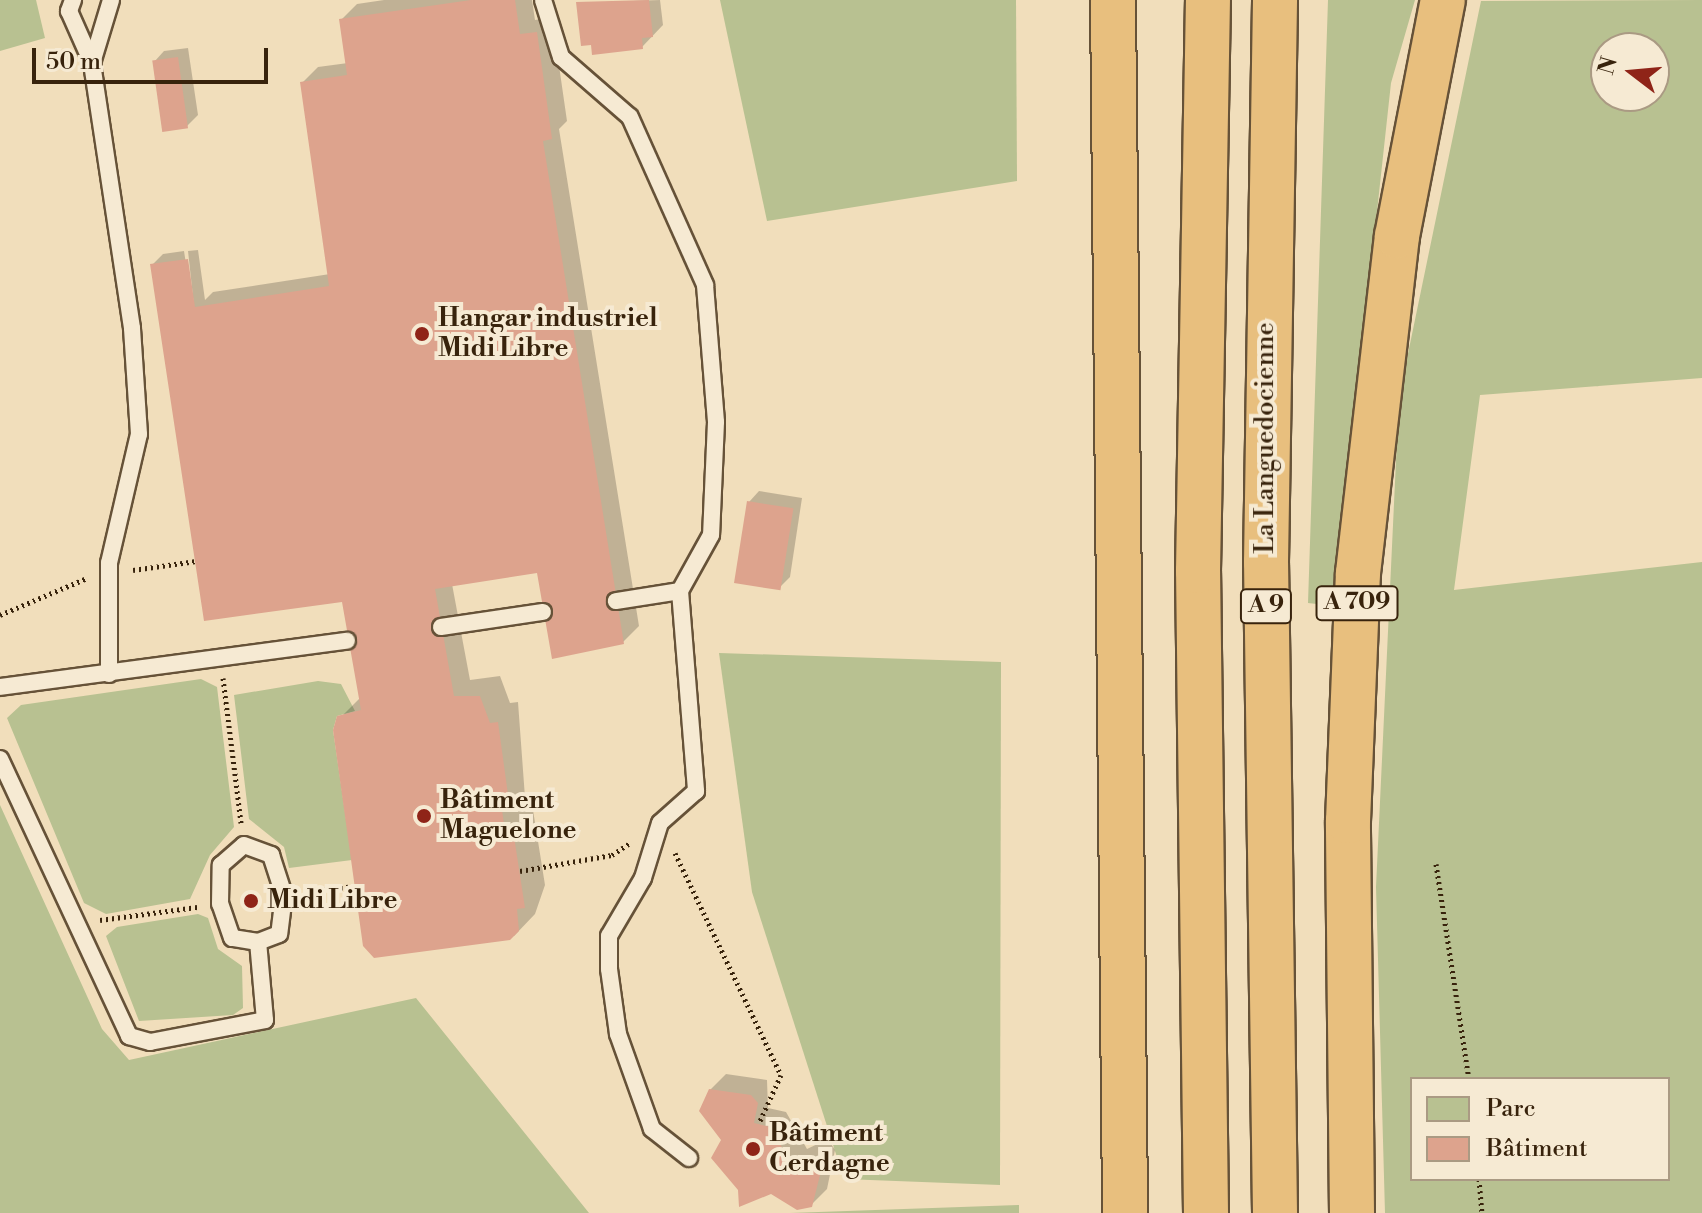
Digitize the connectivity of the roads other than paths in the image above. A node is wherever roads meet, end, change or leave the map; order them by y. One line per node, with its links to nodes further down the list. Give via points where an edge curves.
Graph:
1 (73, 0): 8 (lane, via 69,11)
2 (111, 0): 8 (lane)
3 (543, 0): 9 (lane, via 561,57 630,117 705,285 716,422 711,535)
4 (1113, 0): 19 (highway)
5 (1208, 0): 20 (highway, via 1198,555)
6 (1275, 0): 21 (highway, La Languedocienne / A 9, via 1266,562)
7 (1443, 0): 22 (highway, A 709, via 1395,250 1358,573 1348,821)
8 (92, 63): 14 (lane, via 132,328 139,434 109,563)
9 (680, 591): 10 (lane); 18 (lane, via 696,791 660,823 643,878 609,936 609,969 618,1034 652,1129)
10 (616, 601)
11 (543, 612): 12 (lane)
12 (441, 627)
13 (347, 641): 14 (lane)
14 (109, 674): 15 (lane)
15 (0, 687)
16 (0, 759): 17 (lane, via 79,923 121,1030 150,1042 265,1020)
17 (258, 942): 17 (lane, via 279,934 284,895 271,855 244,845 221,865 220,904 232,938)
18 (689, 1158)
19 (1125, 1213)
20 (1206, 1213)
21 (1275, 1213)
22 (1352, 1213)

